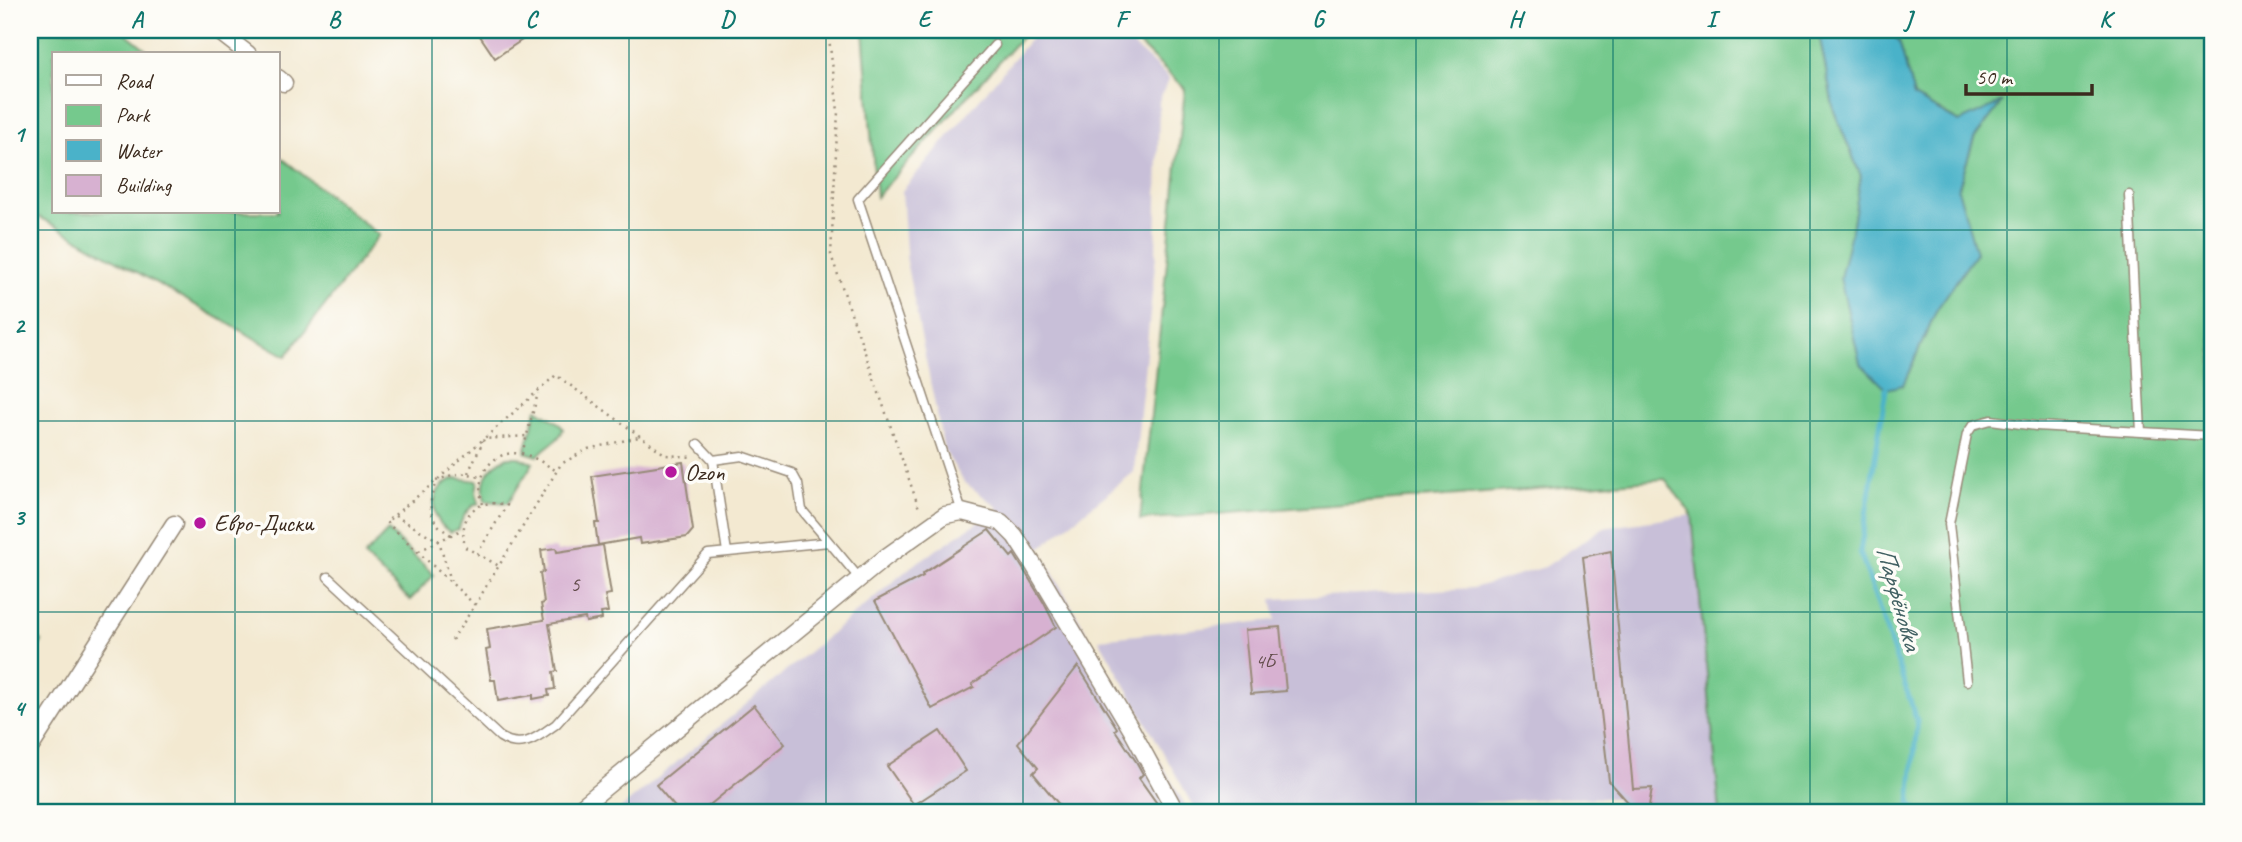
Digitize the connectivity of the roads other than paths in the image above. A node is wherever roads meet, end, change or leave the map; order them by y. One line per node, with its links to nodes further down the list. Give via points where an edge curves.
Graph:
1 (217, 30): 5 (street)
2 (2211, 30): 3 (lane)
3 (2212, 44)
4 (995, 45): 11 (lane, via 858,199)
5 (245, 52)
6 (2129, 195): 7 (lane)
7 (2141, 432): 8 (lane); 17 (lane, via 1991,420 1973,425 1967,434 1949,524)
8 (2212, 436)
9 (698, 444): 10 (lane)
10 (713, 460): 13 (lane, via 742,456 792,473 802,510); 14 (lane)
11 (961, 512): 16 (street, via 945,515 926,527); 20 (street, via 1000,522 1015,536)
12 (174, 524): 18 (street)
13 (829, 542): 14 (lane); 16 (lane)
14 (727, 552): 15 (lane, via 708,554 556,724 523,743 500,737)
15 (328, 577)
16 (860, 579): 19 (street)
17 (1967, 681)
18 (30, 748)
19 (575, 812)
20 (1177, 812)

